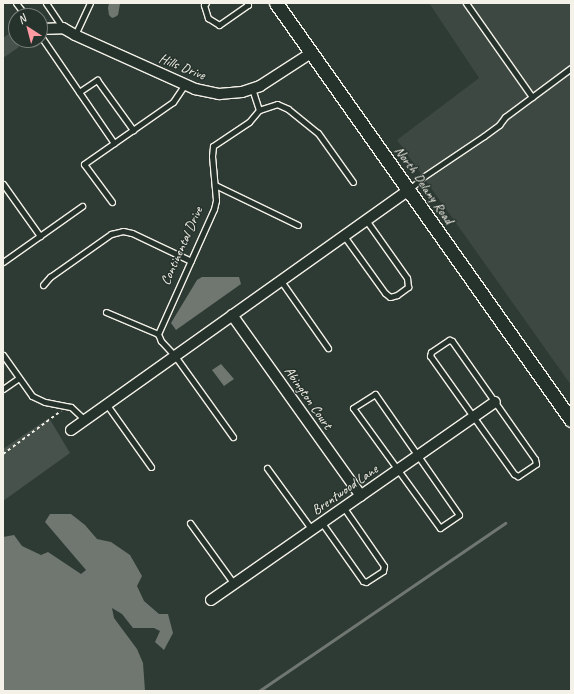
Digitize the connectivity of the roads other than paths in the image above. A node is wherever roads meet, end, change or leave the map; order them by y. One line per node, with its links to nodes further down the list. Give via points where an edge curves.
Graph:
1 (46, 3): 7 (lane)
2 (90, 3): 9 (lane)
3 (206, 3): 4 (lane, via 204,5 208,18 219,25 248,5)
4 (247, 3)
5 (276, 3): 11 (street, North Delany Road)
6 (466, 3): 16 (lane)
7 (63, 28): 8 (street); 9 (street, Hills Drive)
8 (48, 29)
9 (75, 35): 13 (street, Hills Drive)
10 (48, 47): 15 (lane)
11 (311, 52): 14 (street, Hills Drive, via 260,86); 23 (street, North Delany Road)
12 (571, 68): 16 (lane)
13 (185, 84): 14 (street, Hills Drive, via 219,94 242,92); 18 (lane, via 173,102)
14 (252, 88): 17 (lane)
15 (79, 92): 18 (lane, via 97,80); 19 (lane)
16 (532, 97): 23 (lane, via 505,116 499,125 423,176)
17 (259, 110): 20 (lane, via 277,104 288,109 318,133); 22 (lane, Continental Drive, via 249,122 213,146)
18 (133, 130): 19 (lane)
19 (114, 143): 24 (lane, via 84,164)
20 (353, 182)
21 (3, 184): 28 (lane)
22 (215, 185): 27 (lane); 30 (lane, Continental Drive, via 214,209)
23 (408, 190): 26 (street); 46 (street, North Delany Road)
24 (112, 202)
25 (82, 206): 28 (lane)
26 (366, 220): 29 (street); 29 (lane, via 407,278 408,287 397,296 390,297 385,293)
27 (298, 225)
28 (40, 236): 31 (lane)
29 (344, 236): 32 (street)
30 (191, 261): 33 (lane, via 123,231 111,234 50,277); 36 (lane, Continental Drive)
31 (3, 262)
32 (281, 281): 35 (street); 37 (lane)
33 (43, 285)
34 (106, 312): 36 (lane)
35 (232, 315): 39 (street); 53 (street, Abington Court)
36 (158, 334): 39 (lane, via 160,341)
37 (328, 348)
38 (3, 355): 40 (lane)
39 (174, 356): 43 (street); 48 (lane)
40 (19, 378): 41 (lane); 45 (lane, via 32,396 45,402 71,407)
41 (3, 389)
42 (495, 402): 44 (street, Brentwood Lane); 44 (lane, via 536,464 518,476 514,474); 44 (lane, via 452,341 449,340 431,352 430,356)
43 (107, 405): 45 (street); 50 (lane)
44 (473, 418): 49 (street, Brentwood Lane)
45 (85, 420): 47 (street)
46 (571, 420)
47 (71, 430)
48 (233, 438)
49 (418, 456): 52 (street, Brentwood Lane); 52 (lane, via 459,515 440,528); 52 (lane, via 375,394 353,408)
50 (151, 467)
51 (267, 468): 57 (lane)
52 (398, 471): 53 (street, Brentwood Lane)
53 (361, 496): 54 (street, Brentwood Lane)
54 (344, 508): 56 (street, Brentwood Lane); 56 (lane, via 384,566 383,571 366,582 363,581)
55 (190, 523): 58 (lane)
56 (322, 523): 57 (street, Brentwood Lane)
57 (312, 530): 58 (street, Brentwood Lane)
58 (234, 585): 59 (street, Brentwood Lane)
59 (211, 600)

